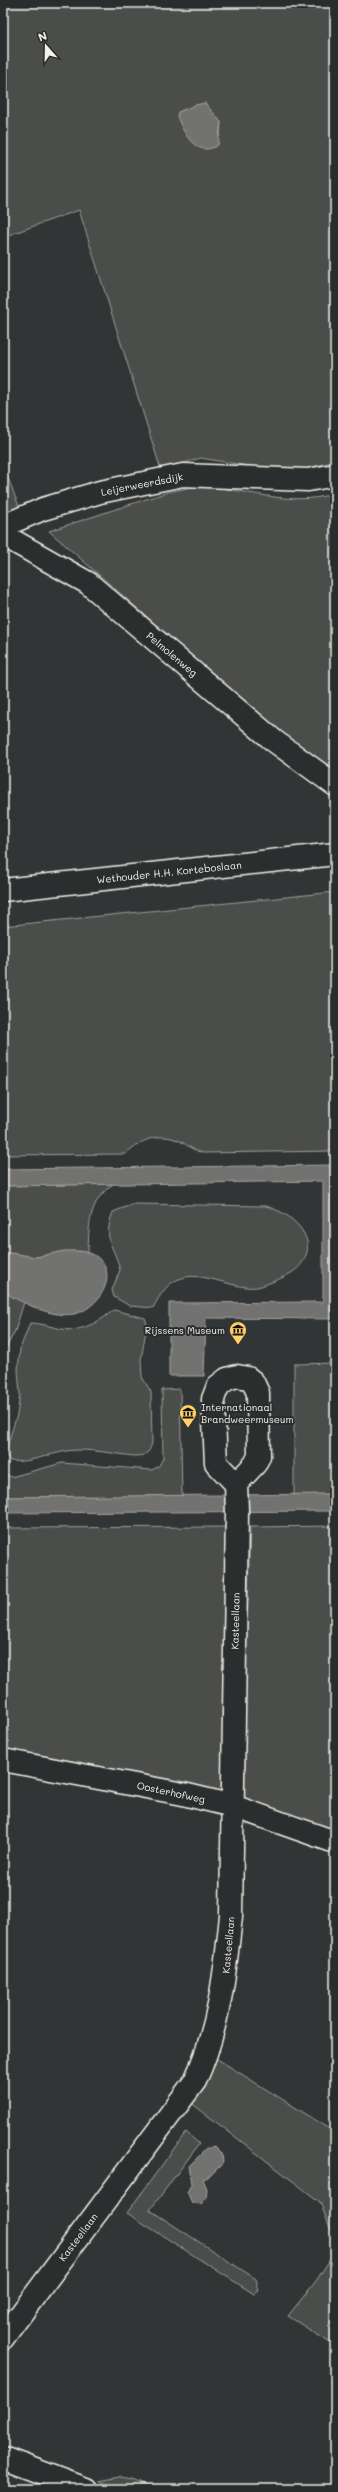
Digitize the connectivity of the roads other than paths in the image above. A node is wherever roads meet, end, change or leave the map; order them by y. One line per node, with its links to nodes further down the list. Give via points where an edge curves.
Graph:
1 (335, 475): 2 (street, Leijerweerdsdijk, via 308,480 183,475 100,492 43,509)
2 (3, 526)
3 (3, 534): 4 (street, Pelmolenweg, via 88,583 273,740)
4 (335, 785)
5 (335, 854): 6 (street, Wethouder H.H. Korteboslaan)
6 (3, 890)
7 (236, 1484): 9 (street, Kasteellaan)
8 (3, 1760): 9 (street, Oosterhofweg)
9 (233, 1806): 10 (street, Oosterhofweg); 11 (street, Kasteellaan, via 230,1916 224,1983 207,2055 195,2081)
10 (335, 1842)
11 (3, 2338)
12 (3, 2458): 13 (street)
13 (86, 2489)

